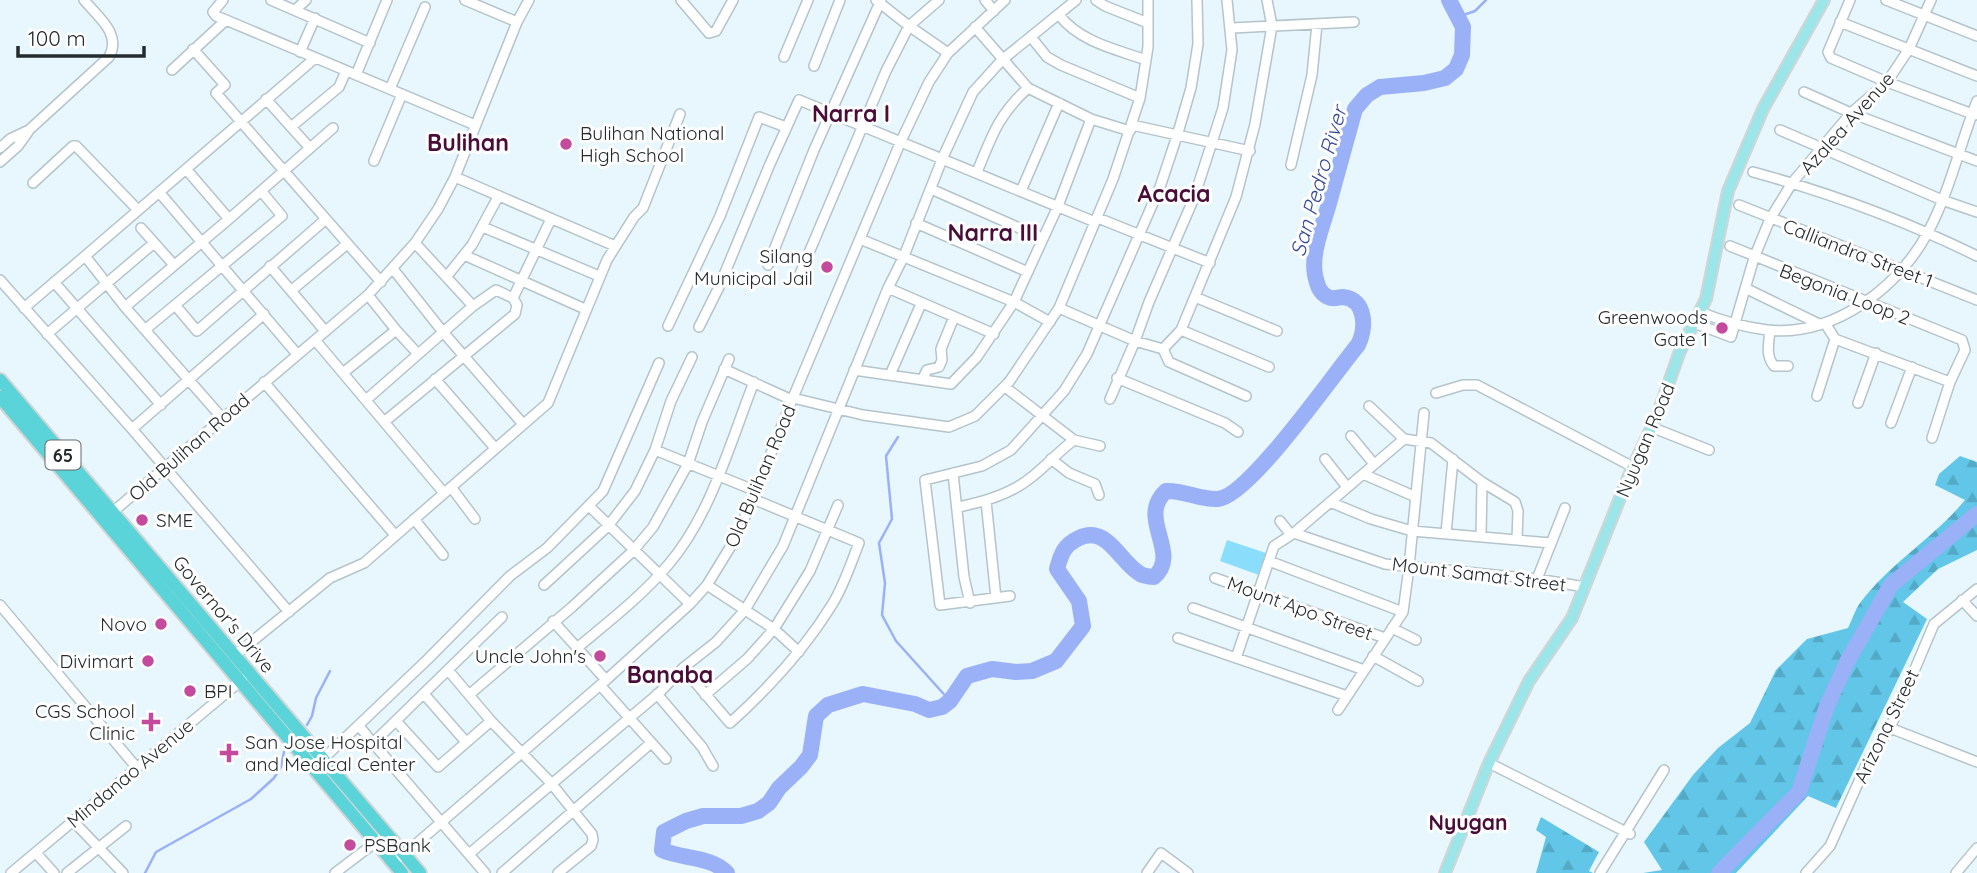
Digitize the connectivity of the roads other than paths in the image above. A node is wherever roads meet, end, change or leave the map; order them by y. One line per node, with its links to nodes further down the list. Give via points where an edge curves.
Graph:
1 (84, 0): 79 (street, via 113,35 113,51)
2 (223, 0): 32 (street, via 213,12)
3 (271, 0): 27 (street)
4 (306, 0): 27 (street)
5 (386, 0): 44 (street)
6 (465, 0): 33 (street)
7 (529, 0): 33 (street, Old Bulihan Road)
8 (681, 0): 9 (street, via 709,33 716,31)
9 (733, 0)
10 (808, 0): 49 (street)
11 (840, 0): 53 (street)
12 (939, 0): 38 (street)
13 (985, 0): 28 (street)
14 (1005, 0): 28 (street, Old Bulihan Road)
15 (1076, 0): 29 (street)
16 (1096, 0): 36 (street)
17 (1148, 0): 36 (street)
18 (1197, 0): 81 (street, via 1198,44)
19 (1227, 0): 41 (street)
20 (1267, 0): 39 (street)
21 (1824, 0): 170 (main road, Nyugan Road, via 1763,109 1728,191)
22 (1850, 0): 35 (street)
23 (1886, 0): 30 (street)
24 (1931, 0): 30 (street, Azalea Avenue)
25 (879, 1): 38 (street); 67 (street)
26 (425, 7): 60 (street)
27 (295, 10): 31 (street)
28 (994, 10): 40 (street, Old Bulihan Road)
29 (1059, 15): 42 (street); 52 (street, via 1069,29 1086,38)
30 (1925, 16): 43 (street); 46 (street, Azalea Avenue)
31 (315, 19): 44 (street); 47 (street)
32 (226, 20): 45 (street); 47 (street)
33 (516, 22): 73 (street, Old Bulihan Road)
34 (1354, 22): 37 (street)
35 (1840, 22): 46 (street); 58 (street, via 1828,55)
36 (1148, 23): 52 (street)
37 (1317, 24): 39 (street); 93 (street, via 1312,75)
38 (909, 26): 48 (street); 76 (street)
39 (1272, 26): 41 (street); 87 (street)
40 (975, 27): 48 (street, Old Bulihan Road); 51 (street)
41 (1232, 28): 83 (street, via 1230,73)
42 (1031, 37): 51 (street); 63 (street, via 1061,65)
43 (1977, 37)
44 (370, 43): 56 (street)
45 (193, 49): 54 (street); 72 (street, via 225,85 216,93)
46 (1909, 49): 57 (street); 58 (street, Azalea Avenue)
47 (300, 52): 50 (street)
48 (948, 52): 82 (street, Old Bulihan Road)
49 (784, 57)
50 (314, 59): 55 (street); 64 (street)
51 (1002, 60): 59 (street); 89 (street, via 973,92)
52 (1146, 60): 63 (street)
53 (814, 66)
54 (172, 70)
55 (346, 71): 56 (street); 74 (street, via 339,87)
56 (356, 75): 60 (street)
57 (1977, 76)
58 (1887, 82): 68 (street, Azalea Avenue); 70 (street)
59 (1028, 88): 66 (street); 96 (street, via 997,122)
60 (390, 89): 62 (street)
61 (1804, 92): 68 (street)
62 (402, 94): 73 (street); 90 (street)
63 (1140, 97): 78 (street)
64 (267, 99): 72 (street); 74 (street)
65 (1977, 101): 70 (street)
66 (1059, 103): 71 (street); 102 (street)
67 (830, 112): 75 (street, via 799,100); 76 (street); 138 (street)
68 (1850, 113): 85 (street, Azalea Avenue); 88 (street)
69 (680, 114): 127 (street, via 643,208)
70 (1975, 115): 88 (street)
71 (1091, 118): 78 (street); 108 (street)
72 (241, 121): 94 (street); 95 (street)
73 (475, 125): 98 (street, Old Bulihan Road)
74 (291, 127): 86 (street)
75 (786, 127): 177 (street, via 759,117 720,216); 178 (street)
76 (863, 127): 82 (street); 144 (street)
77 (333, 128): 86 (street)
78 (1131, 128): 81 (street); 115 (street)
79 (29, 130): 84 (street); 92 (street)
80 (1780, 130): 85 (street)
81 (1177, 136): 83 (street); 120 (street)
82 (901, 141): 89 (street); 122 (street, Old Bulihan Road)
83 (1211, 144): 87 (street); 130 (street, via 1195,198)
84 (0, 148)
85 (1823, 148): 100 (street, Azalea Avenue); 106 (street)
86 (310, 149): 95 (street)
87 (1250, 151): 136 (street)
88 (1959, 154): 91 (street); 106 (street)
89 (943, 158): 96 (street); 101 (street)
90 (374, 161)
91 (1977, 161)
92 (0, 162)
93 (1291, 165)
94 (186, 169): 103 (street); 111 (street)
95 (284, 170): 104 (street); 112 (street)
96 (977, 172): 102 (street)
97 (1753, 172): 100 (street)
98 (455, 177): 105 (street); 125 (street, Old Bulihan Road)
99 (33, 183): 109 (street, via 76,146)
100 (1792, 183): 114 (street, Azalea Avenue); 119 (street)
101 (931, 189): 116 (street); 121 (street)
102 (1021, 191): 108 (street)
103 (159, 192): 109 (street); 124 (street)
104 (262, 192): 111 (street); 139 (street, via 282,216)
105 (498, 197): 113 (street); 117 (street)
106 (1942, 200): 110 (street); 119 (street)
107 (1739, 205): 114 (street, Calliandra Street 1)
108 (1058, 206): 115 (street); 121 (street)
109 (138, 210): 132 (street)
110 (1977, 212)
111 (229, 219): 124 (street)
112 (326, 219): 126 (street); 140 (street)
113 (551, 219): 127 (street); 129 (street)
114 (1770, 219): 135 (street, Azalea Avenue); 142 (street, Calliandra Street 1)
115 (1096, 220): 120 (street); 168 (street)
116 (916, 223): 133 (street); 143 (street)
117 (482, 227): 129 (street); 131 (street)
118 (141, 228): 123 (street)
119 (1928, 232): 134 (street); 142 (street)
120 (1139, 236): 130 (street); 179 (street)
121 (1042, 238): 143 (street)
122 (860, 239): 133 (street); 219 (street, Old Bulihan Road)
123 (154, 243): 137 (street); 151 (street)
124 (202, 243): 137 (street); 139 (street)
125 (415, 243): 141 (street, Old Bulihan Road); 145 (street)
126 (346, 245): 150 (street); 155 (street)
127 (615, 246): 146 (street)
128 (1730, 246): 135 (street, Begonia Loop 2)
129 (537, 250): 146 (street); 148 (street)
130 (1172, 250): 136 (street); 191 (street)
131 (464, 255): 145 (street); 148 (street)
132 (85, 256): 149 (street); 151 (street)
133 (904, 256): 152 (street); 160 (street)
134 (1977, 257)
135 (1755, 258): 153 (street, Azalea Avenue); 161 (street, Begonia Loop 2)
136 (1210, 264): 157 (street)
137 (174, 265): 165 (street)
138 (768, 265)
139 (223, 266): 154 (street); 163 (street)
140 (270, 266): 154 (street); 155 (street)
141 (393, 269): 150 (street, Old Bulihan Road); 186 (street)
142 (1902, 270): 159 (street, Calliandra Street 1); 161 (street)
143 (1028, 272): 160 (street)
144 (800, 274)
145 (447, 276): 164 (street)
146 (599, 276): 169 (street)
147 (0, 280): 166 (street)
148 (522, 281): 158 (street); 169 (street)
149 (54, 282): 166 (street); 167 (street)
150 (381, 282): 156 (street, Old Bulihan Road)
151 (107, 285): 165 (street); 167 (street)
152 (888, 288): 162 (street); 204 (street)
153 (1747, 289): 175 (street, Azalea Avenue); 176 (street)
154 (244, 290): 163 (street, via 197,331); 171 (street)
155 (292, 290): 183 (street)
156 (368, 295): 183 (street, Old Bulihan Road); 184 (street)
157 (1195, 297): 181 (street); 185 (street)
158 (513, 298): 164 (street, via 496,290); 196 (street, via 515,314)
159 (1977, 300)
160 (1014, 302): 173 (street); 188 (street)
161 (1866, 302): 176 (street); 213 (street, Begonia Loop 2, via 1962,340 1965,350)
162 (921, 303): 172 (street); 206 (street)
163 (174, 305): 180 (street)
164 (473, 306): 186 (street)
165 (125, 307): 180 (street)
166 (24, 308): 187 (street)
167 (77, 308): 187 (street); 224 (street)
168 (1059, 308): 173 (street); 179 (street)
169 (585, 309): 232 (street, via 548,403)
170 (1700, 312): 174 (main road, Nyugan Road); 175 (street)
171 (264, 314): 194 (street); 207 (street)
172 (954, 317): 188 (street); 211 (street, via 941,363 927,370)
173 (1050, 323): 215 (street)
174 (1694, 323): 175 (street, via 1731,337); 233 (main road, Nyugan Road)
175 (1735, 324): 182 (street)
176 (1822, 324): 182 (street); 189 (street)
177 (668, 326)
178 (699, 327)
179 (1100, 327): 191 (street); 228 (street, via 1070,382)
180 (146, 329): 207 (street)
181 (1181, 330): 192 (street); 201 (street)
182 (1770, 330): 200 (street, via 1770,361 1774,366)
183 (325, 331): 190 (street, Old Bulihan Road)
184 (396, 331): 195 (street); 205 (street)
185 (1277, 331)
186 (443, 332): 195 (street); 196 (street)
187 (47, 334): 234 (street)
188 (994, 334): 211 (street, via 951,384)
189 (1835, 339): 193 (street); 218 (street)
190 (315, 340): 194 (street, Old Bulihan Road); 205 (street)
191 (1135, 341): 192 (street); 209 (street)
192 (1163, 349): 217 (street, via 1169,362)
193 (1876, 353): 202 (street); 223 (street)
194 (297, 354): 214 (street, Old Bulihan Road)
195 (418, 354): 221 (street)
196 (464, 357): 208 (street); 232 (street)
197 (692, 357): 243 (street)
198 (729, 359): 203 (street)
199 (659, 363): 264 (street, via 603,491)
200 (1788, 366)
201 (1269, 367)
202 (1912, 367): 213 (street); 231 (street)
203 (724, 369): 212 (street); 248 (street)
204 (854, 370): 206 (street); 226 (street)
205 (343, 373): 221 (street)
206 (890, 375): 211 (street)
207 (189, 379): 224 (street); 229 (street)
208 (435, 379): 230 (street); 242 (street)
209 (1117, 379): 220 (street); 235 (street)
210 (0, 380): 222 (highway, Governor's Drive / 65)
211 (922, 380)
212 (754, 382): 219 (street); 254 (street)
213 (1950, 382): 237 (street)
214 (264, 383): 229 (street, Old Bulihan Road); 277 (street)
215 (1005, 387): 226 (street, via 975,416 949,427); 228 (street)
216 (1436, 393): 250 (street, via 1477,385)
217 (1246, 396)
218 (1817, 396)
219 (792, 399): 226 (street); 258 (street, Old Bulihan Road)
220 (1110, 399)
221 (366, 400): 230 (street)
222 (4, 402): 267 (highway, Governor's Drive / 65)
223 (1858, 403)
224 (161, 405): 234 (street)
225 (1369, 406): 238 (street)
226 (838, 410): 268 (street)
227 (1424, 413): 240 (street)
228 (1044, 416): 239 (street); 252 (street, via 1011,450 982,466)
229 (223, 419): 251 (street, Old Bulihan Road)
230 (384, 422): 257 (street)
231 (1891, 423)
232 (523, 424): 242 (street)
233 (1651, 427): 244 (street); 250 (main road, Nyugan Road)
234 (132, 429): 251 (street)
235 (1238, 432)
236 (1351, 436): 249 (street)
237 (1932, 438)
238 (1404, 439): 240 (street); 249 (street)
239 (1074, 440): 241 (street); 245 (street)
240 (1421, 441): 247 (street, via 1432,443); 260 (street)
241 (1100, 446)
242 (495, 448): 257 (street)
243 (654, 450): 248 (street); 272 (street, via 635,491)
244 (1709, 450)
245 (1051, 459): 259 (street, via 1095,484); 261 (street, via 1032,478)
246 (1325, 459): 256 (street)
247 (1453, 459): 255 (street); 275 (street)
248 (688, 464): 254 (street); 281 (street, via 653,527)
249 (1374, 464): 253 (street)
250 (1633, 467): 290 (main road, Nyugan Road)
251 (166, 468): 267 (street, Old Bulihan Road); 301 (street)
252 (953, 473): 265 (street); 296 (street, via 925,480 934,560 940,605)
253 (1363, 474): 256 (street); 260 (street)
254 (718, 475): 258 (street); 285 (street, via 684,542)
255 (1482, 482): 278 (street); 279 (street, via 1515,502)
256 (1347, 487): 262 (street)
257 (448, 490): 269 (street); 270 (street)
258 (755, 495): 268 (street); 289 (street, Old Bulihan Road)
259 (1099, 495)
260 (1416, 496): 274 (street)
261 (986, 501): 265 (street); 294 (street)
262 (1330, 502): 274 (street); 276 (street)
263 (838, 505): 273 (street)
264 (589, 506): 272 (street); 332 (street, via 547,548 510,576)
265 (958, 507): 296 (street)
266 (1565, 508): 280 (street)
267 (108, 516): 314 (highway, Governor's Drive / 65); 320 (highway, Governor's Drive / 65)
268 (795, 516): 273 (street); 300 (street)
269 (414, 519): 277 (street); 282 (street)
270 (475, 519)
271 (1280, 521): 276 (street)
272 (608, 526): 281 (street); 288 (street)
273 (828, 531): 308 (street, via 810,571); 313 (street, via 859,543 834,601)
274 (1412, 531): 275 (street); 284 (street)
275 (1446, 533): 278 (street)
276 (1292, 534): 283 (street, via 1274,546); 284 (street, Mount Samat Street, via 1385,564)
277 (396, 535): 301 (street, via 364,563 330,579)
278 (1481, 536): 279 (street)
279 (1517, 540): 280 (street)
280 (1551, 543): 287 (street)
281 (633, 551): 285 (street); 305 (street)
282 (443, 555)
283 (1269, 561): 292 (street); 302 (street)
284 (1409, 567): 287 (street, Mount Samat Street); 302 (street)
285 (659, 575): 297 (street); 312 (street)
286 (1215, 578): 292 (street, Mount Apo Street)
287 (1537, 579): 290 (street, Mount Samat Street)
288 (544, 585)
289 (707, 585): 297 (street, Old Bulihan Road); 300 (street)
290 (1585, 587): 341 (main road, Nyugan Road, via 1572,618 1529,681)
291 (1977, 589): 295 (street, Arizona Street)
292 (1258, 593): 306 (street); 310 (street, Mount Apo Street)
293 (1010, 596): 294 (street)
294 (996, 598): 296 (street)
295 (1962, 600): 303 (street); 333 (street, Arizona Street, via 1934,624)
296 (970, 603)
297 (690, 604): 322 (street, Old Bulihan Road)
298 (0, 605): 343 (street)
299 (1193, 608): 306 (street)
300 (746, 610): 308 (street); 317 (street)
301 (289, 612): 314 (street)
302 (1402, 612): 307 (street)
303 (1977, 616)
304 (502, 617): 318 (street)
305 (552, 621): 312 (street); 324 (street)
306 (1247, 626): 316 (street); 319 (street)
307 (1392, 628): 310 (street); 311 (street)
308 (774, 629): 313 (street); 326 (street)
309 (1178, 638): 316 (street)
310 (1385, 639): 315 (street)
311 (1416, 640)
312 (576, 648): 322 (street)
313 (799, 652): 326 (street, via 730,723)
314 (234, 656): 320 (highway, Governor's Drive / 65)
315 (1373, 656): 319 (street); 321 (street)
316 (1236, 658): 327 (street)
317 (683, 668): 325 (street); 326 (street)
318 (449, 670): 323 (street); 324 (street)
319 (1364, 670): 327 (street)
320 (245, 677): 338 (highway, Governor's Drive / 65); 343 (street, Mindanao Avenue); 351 (highway, Governor's Drive / 65)
321 (1418, 681)
322 (603, 683): 329 (street); 337 (street, Old Bulihan Road)
323 (424, 694): 330 (street); 335 (street)
324 (470, 694): 331 (street)
325 (657, 694): 329 (street); 342 (street)
326 (705, 695)
327 (1347, 696): 328 (street)
328 (1338, 710)
329 (629, 718): 336 (street); 345 (street)
330 (396, 721): 334 (street); 335 (street, via 438,767)
331 (491, 721): 335 (street); 337 (street)
332 (359, 726): 334 (street); 338 (street)
333 (1889, 728): 340 (street); 371 (street, Arizona Street, via 1868,761 1830,846)
334 (373, 743): 348 (street)
335 (466, 743)
336 (651, 743): 339 (street); 346 (street)
337 (522, 751): 345 (street); 348 (street, Old Bulihan Road)
338 (323, 759): 351 (highway, Governor's Drive / 65)
339 (666, 759)
340 (1977, 762)
341 (1489, 763): 350 (street); 369 (main road, Nyugan Road)
342 (713, 766)
343 (137, 768): 347 (street, Mindanao Avenue)
344 (1664, 770): 370 (street)
345 (551, 783): 346 (street); 355 (street)
346 (574, 811): 365 (street); 366 (street, via 593,840)
347 (73, 821): 352 (street); 354 (street, Mindanao Avenue)
348 (442, 822): 355 (street); 356 (street, Old Bulihan Road)
349 (126, 826): 352 (street)
350 (1630, 834)
351 (381, 838): 356 (highway, Governor's Drive / 65); 357 (highway, Governor's Drive / 65); 362 (street)
352 (99, 847): 360 (street); 361 (street)
353 (1977, 848): 372 (street)
354 (36, 853): 358 (street, Mindanao Avenue); 359 (street)
355 (469, 854): 364 (street)
356 (404, 855): 357 (street, Old Bulihan Road); 363 (highway, Governor's Drive / 65)
357 (398, 868)
358 (11, 873)
359 (54, 873)
360 (67, 873)
361 (123, 873)
362 (335, 873)
363 (420, 873)
364 (485, 873)
365 (502, 873)
366 (558, 873)
367 (1147, 873): 368 (street, via 1161,853)
368 (1188, 873)
369 (1445, 873)
370 (1600, 873)
371 (1806, 873)
372 (1956, 873)

